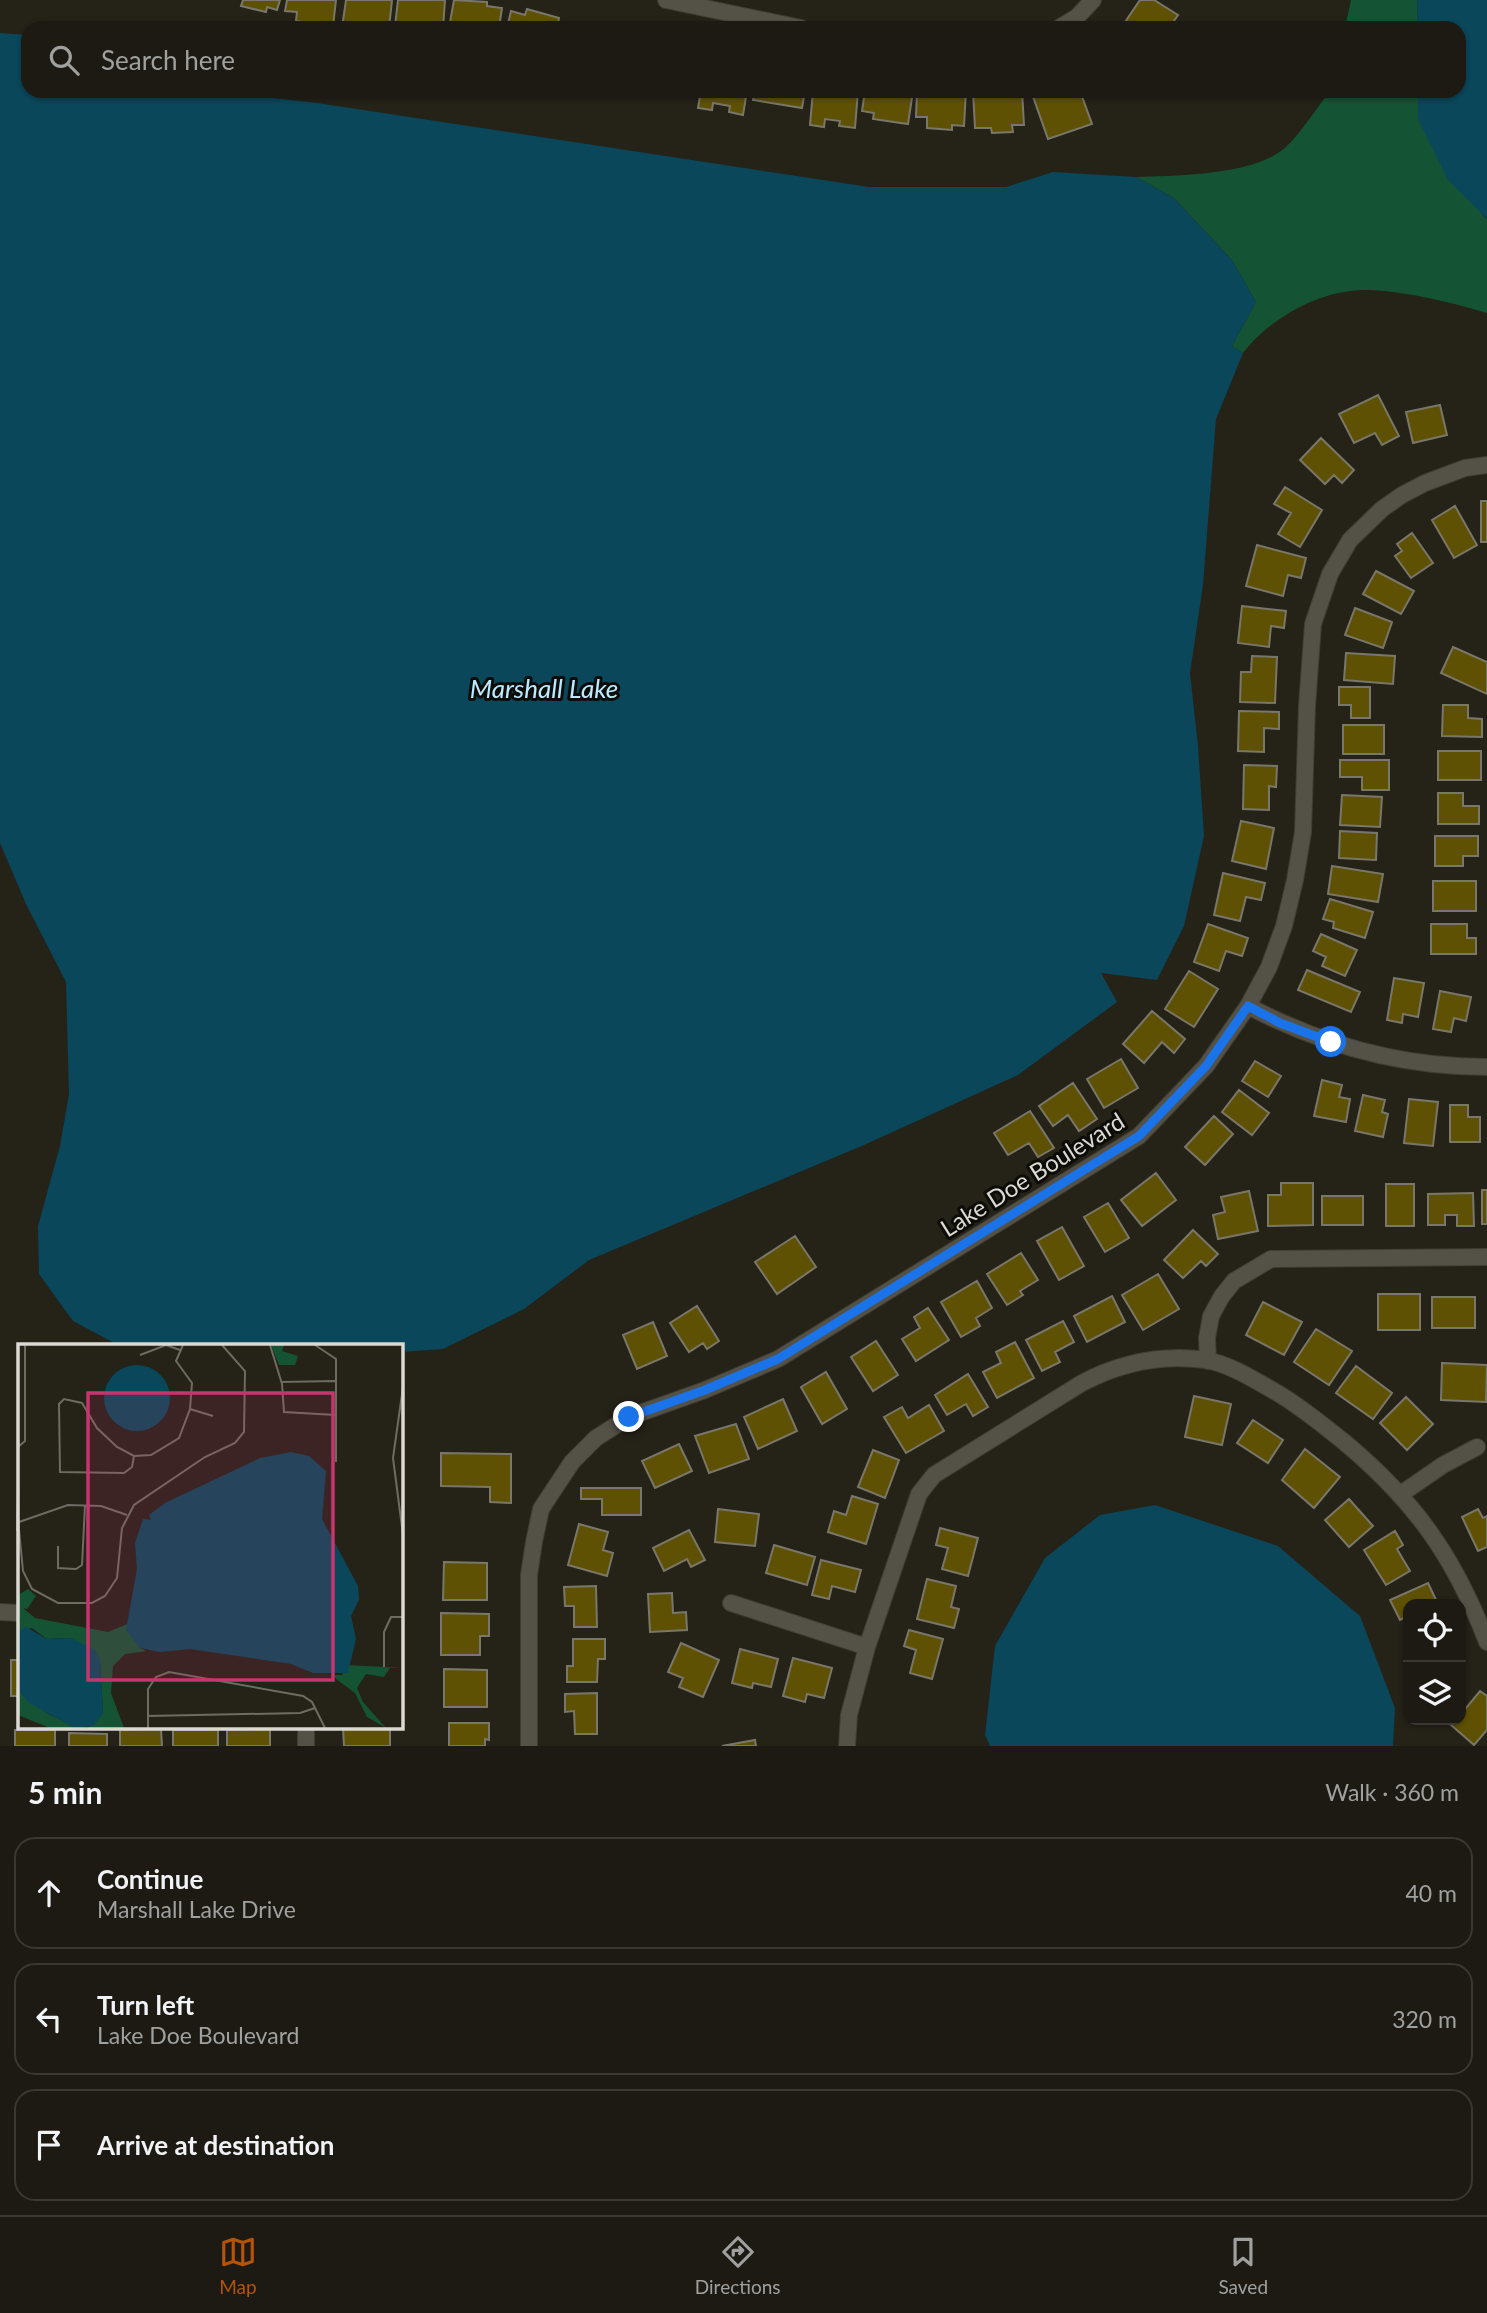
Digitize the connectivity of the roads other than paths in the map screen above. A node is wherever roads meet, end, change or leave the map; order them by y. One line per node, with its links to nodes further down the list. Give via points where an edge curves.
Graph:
1 (666, 0): 3 (street)
2 (1093, 0): 4 (street)
3 (767, 21)
4 (1070, 21)
5 (1487, 465): 6 (street, Lake Doe Boulevard, via 1465,468 1402,495 1350,540 1330,574 1313,624 1303,832 1295,880 1269,967)
6 (1248, 1006): 7 (street, via 1301,1032 1369,1052); 19 (street, Lake Doe Boulevard, via 1206,1066 1139,1136 778,1359 629,1417 596,1438 572,1462 541,1509 529,1575)
7 (1487, 1067)
8 (1487, 1257): 9 (street, via 1271,1259 1234,1281 1222,1296 1211,1317)
9 (1208, 1361): 11 (street, via 1284,1397); 16 (street, via 1143,1361 1107,1370 934,1475 919,1494)
10 (1477, 1447): 11 (street)
11 (1401, 1494): 15 (street, via 1454,1566)
12 (731, 1603): 16 (street)
13 (0, 1612): 14 (street)
14 (18, 1613)
15 (1487, 1642)
16 (867, 1647): 20 (street, via 849,1715)
17 (306, 1728): 18 (street)
18 (306, 1746)
19 (529, 1746)
20 (847, 1746)

